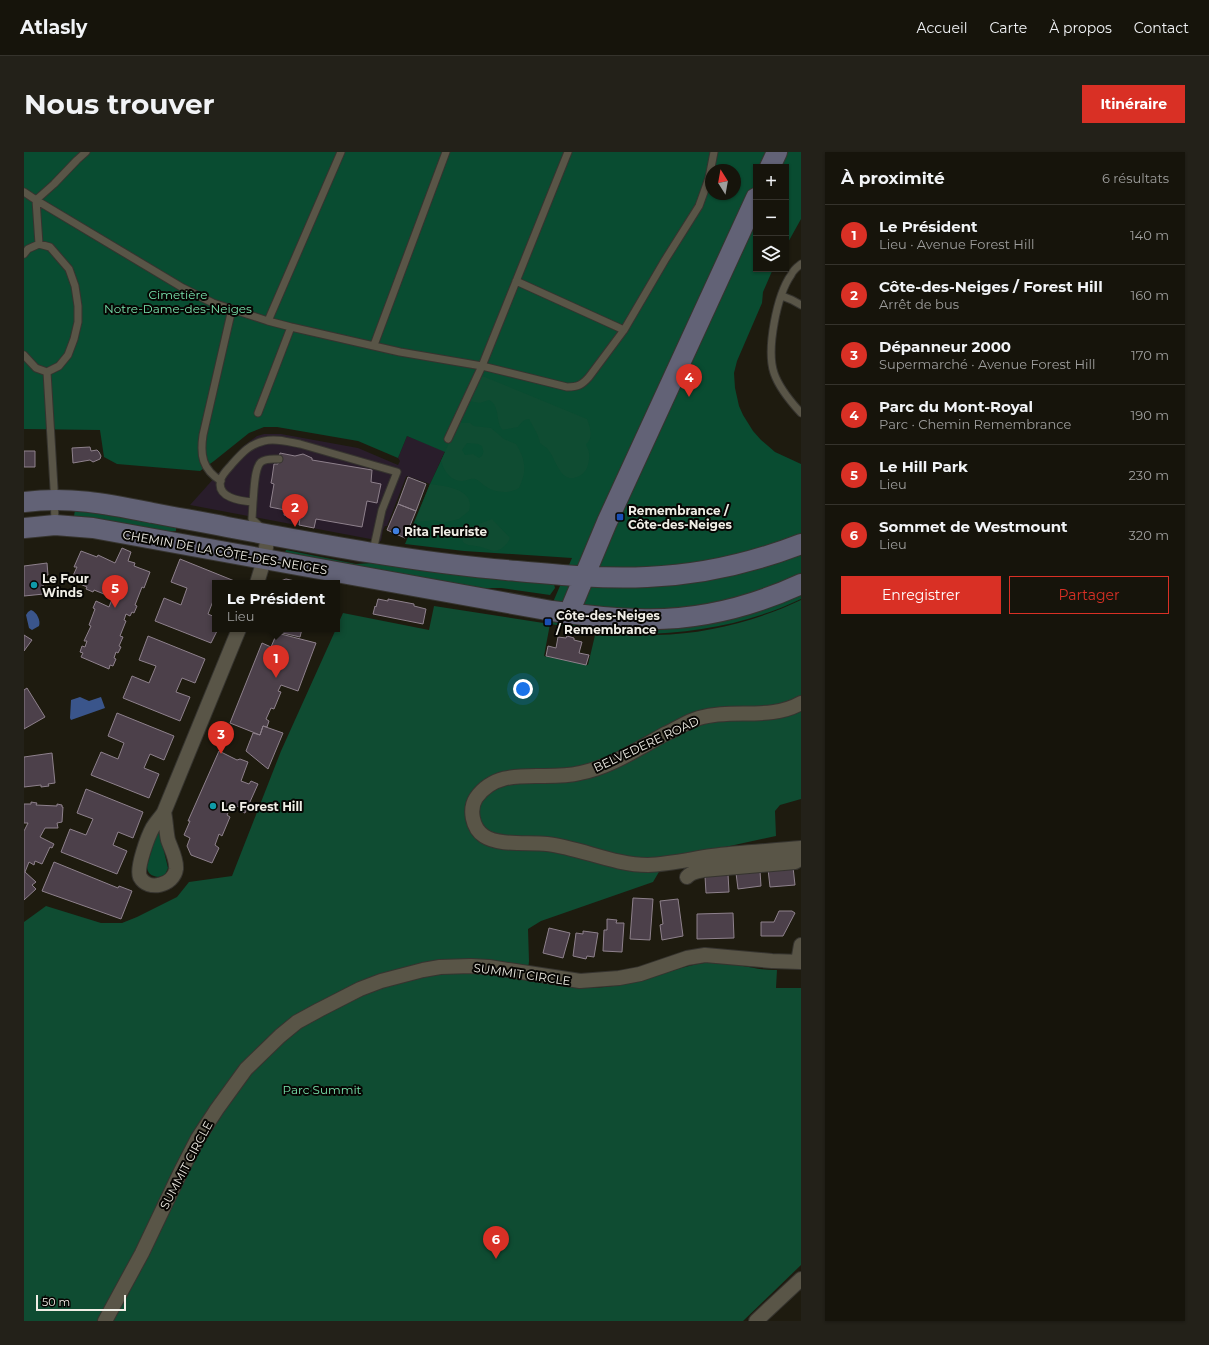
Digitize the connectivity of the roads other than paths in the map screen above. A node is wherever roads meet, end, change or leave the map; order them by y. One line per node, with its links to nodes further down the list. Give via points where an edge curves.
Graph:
1 (86, 152): 9 (lane)
2 (341, 152): 18 (lane)
3 (446, 152): 21 (lane)
4 (568, 152): 14 (lane)
5 (714, 152): 20 (lane, via 699,206)
6 (777, 152): 7 (main road)
7 (771, 164)
8 (24, 192): 9 (lane)
9 (36, 200): 11 (lane); 17 (lane, via 184,288)
10 (755, 200): 39 (main road)
11 (39, 244): 12 (lane); 24 (lane, via 50,247 69,269 78,306 78,322 68,355 59,366)
12 (24, 254)
13 (801, 264): 15 (lane, via 791,274)
14 (516, 281): 20 (lane); 23 (lane)
15 (782, 296): 16 (lane); 26 (lane, via 771,341 771,362 781,388)
16 (801, 305)
17 (232, 310): 18 (lane); 29 (lane, via 201,449 206,467)
18 (268, 321): 19 (lane)
19 (291, 327): 21 (lane); 25 (lane)
20 (624, 330): 23 (lane, via 590,377 576,387)
21 (374, 345): 23 (lane)
22 (24, 355): 24 (lane, via 36,368)
23 (482, 366): 27 (lane)
24 (47, 372): 30 (lane)
25 (258, 413)
26 (801, 413)
27 (448, 439)
28 (279, 459): 32 (lane, via 265,460 259,464)
29 (221, 481): 32 (lane, via 222,490 227,496); 37 (lane, via 225,472 246,449 259,442 272,440 300,444 397,472 382,510)
30 (55, 500): 31 (main road, CHEMIN DE LA CÔTE-DES-NEIGES); 33 (lane); 35 (main road, CHEMIN DE LA CÔTE-DES-NEIGES, via 110,505)
31 (24, 502)
32 (253, 502): 35 (lane, via 252,519)
33 (55, 525): 34 (main road, CHEMIN DE LA CÔTE-DES-NEIGES); 38 (main road, CHEMIN DE LA CÔTE-DES-NEIGES, via 93,528)
34 (24, 528)
35 (268, 535): 37 (main road, CHEMIN DE LA CÔTE-DES-NEIGES); 38 (street)
36 (801, 544): 39 (main road, CHEMIN DE LA CÔTE-DES-NEIGES, via 746,562 698,572 647,577)
37 (372, 553): 39 (main road, CHEMIN DE LA CÔTE-DES-NEIGES, via 450,564)
38 (264, 560): 40 (street); 42 (main road, CHEMIN DE LA CÔTE-DES-NEIGES)
39 (584, 576): 42 (main road)
40 (258, 580)
41 (801, 584): 42 (main road, CHEMIN DE LA CÔTE-DES-NEIGES, via 748,604 694,616 641,620)
42 (569, 613)
43 (237, 632): 45 (street)
44 (801, 703): 46 (street, BELVEDERE ROAD, via 768,713 726,714 700,718 599,768 581,773 504,778 482,790 475,799 472,809 477,830 493,840 548,844 626,863 660,864)
45 (164, 812): 45 (street, via 153,827 139,868 142,880 154,885 169,881 176,868)
46 (801, 848)
47 (801, 858): 48 (street, via 795,862 703,870)
48 (687, 877)
49 (801, 945): 50 (street)
50 (800, 962): 52 (street, SUMMIT CIRCLE, via 705,955 687,958 640,974 608,980 580,981 489,967 440,967 381,981 297,1022 246,1069 217,1108 198,1138 142,1253)
51 (801, 1279): 53 (street)
52 (105, 1321)
53 (756, 1321)

